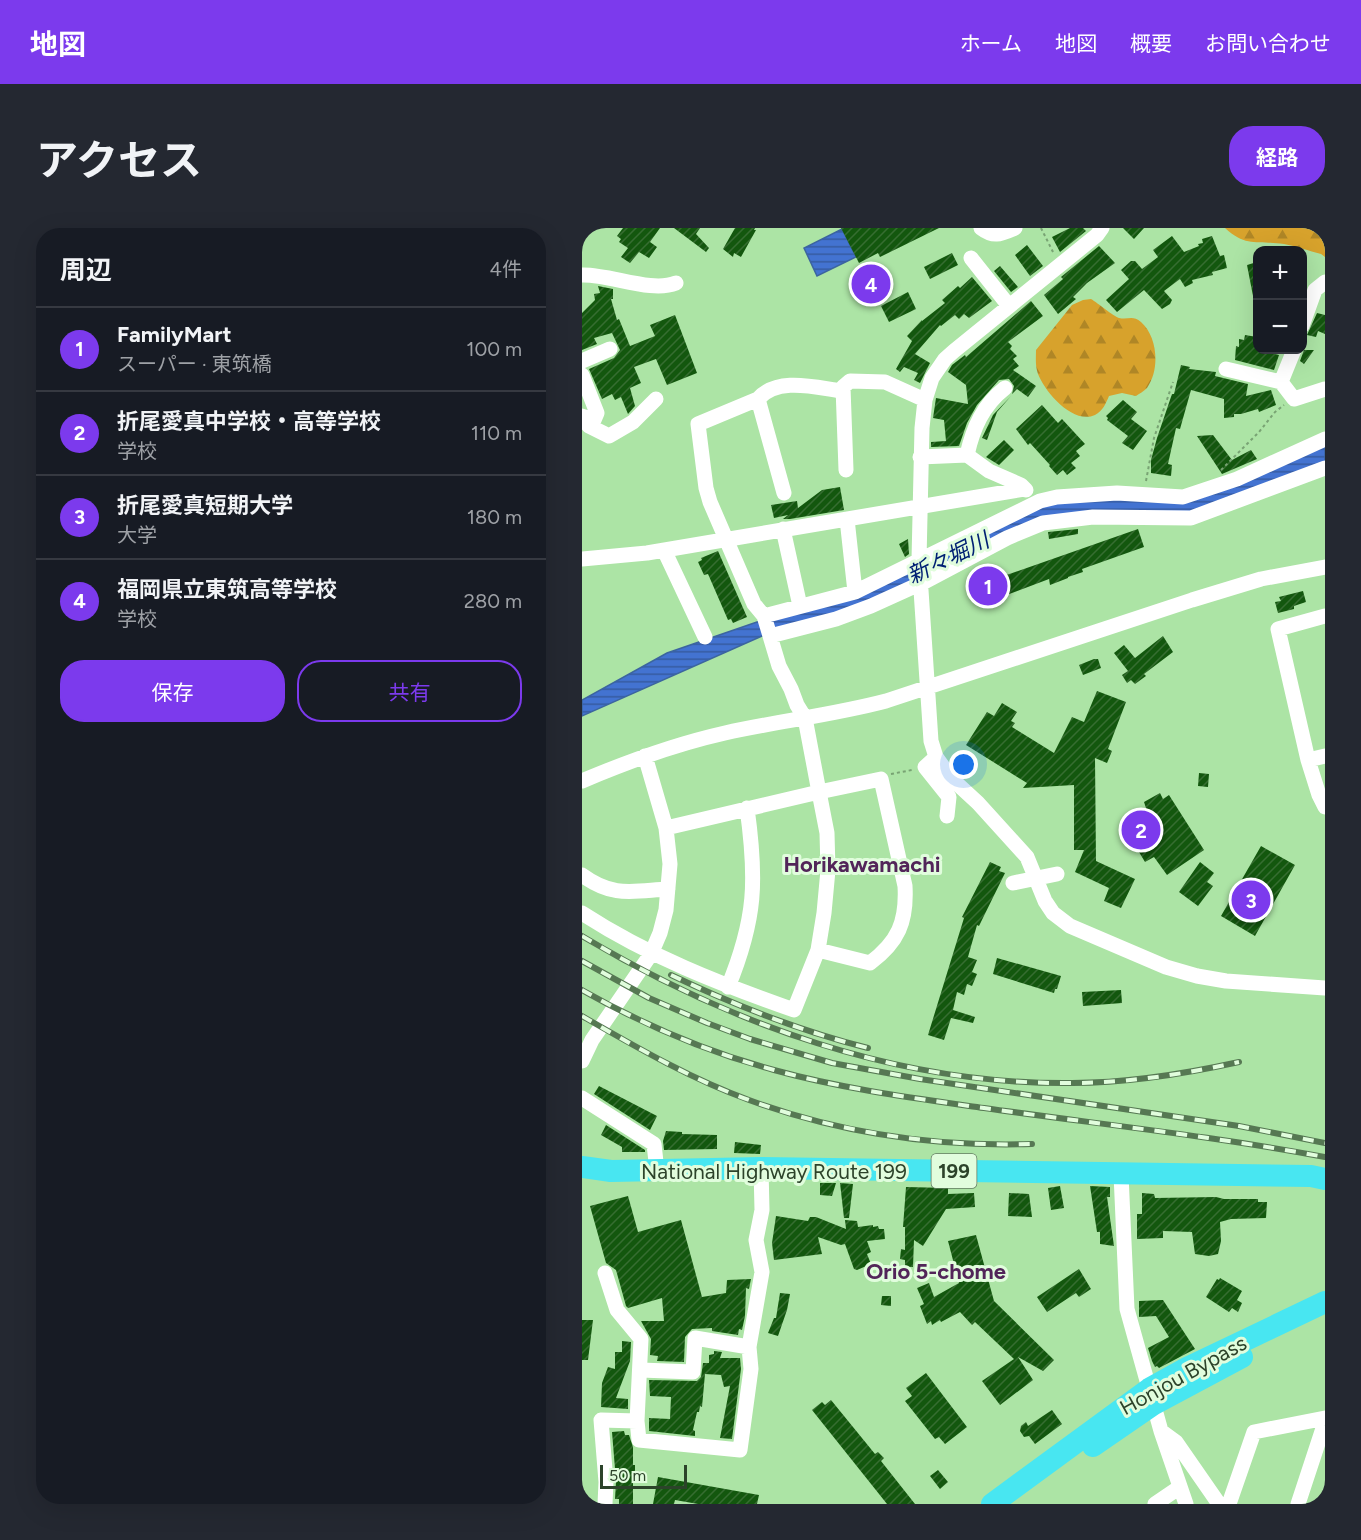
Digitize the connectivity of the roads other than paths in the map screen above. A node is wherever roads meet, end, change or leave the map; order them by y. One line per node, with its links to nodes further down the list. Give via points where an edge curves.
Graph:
1 (981, 228): 2 (street, via 993,235)
2 (1015, 228)
3 (1102, 228): 8 (street)
4 (971, 258): 8 (street)
5 (582, 275): 7 (street, via 659,287)
6 (1325, 282): 9 (street, via 1315,290)
7 (676, 283)
8 (1009, 306): 21 (street, via 945,359 932,378)
9 (1307, 312)
10 (609, 349): 12 (street)
11 (1292, 354): 15 (street)
12 (582, 361)
13 (1226, 369): 15 (street)
14 (582, 375): 22 (street, via 597,413 594,420)
15 (1281, 382): 17 (street, via 1294,399)
16 (1005, 388): 24 (street, via 981,413)
17 (1325, 389)
18 (843, 391): 20 (street, via 790,384 763,392); 21 (street, via 850,381 885,382); 27 (street)
19 (656, 399): 22 (street, via 633,422 609,436 589,426)
20 (758, 399): 29 (street); 36 (street, via 698,424 706,488)
21 (926, 400): 25 (street)
22 (582, 417)
23 (1325, 439): 30 (street, via 1205,491 1183,497)
24 (967, 456): 25 (street); 28 (street)
25 (920, 457): 32 (street)
26 (1325, 468): 33 (street, via 1191,518)
27 (846, 470)
28 (1024, 489): 31 (street); 32 (street)
29 (784, 493)
30 (1142, 496): 31 (street, via 1117,493); 33 (street)
31 (1040, 501): 39 (street)
32 (919, 506): 34 (street); 39 (street)
33 (1140, 518): 41 (street, via 1094,517 1043,523)
34 (847, 519): 35 (street); 42 (street)
35 (783, 529): 36 (street); 43 (street)
36 (725, 540): 37 (street); 45 (street)
37 (664, 550): 38 (street); 46 (street)
38 (582, 559)
39 (919, 561): 41 (street); 42 (street)
40 (1325, 567): 47 (street, via 1232,588)
41 (920, 582): 45 (street, via 850,614); 47 (street)
42 (855, 592): 43 (street)
43 (800, 606): 45 (street)
44 (1325, 616): 51 (street, via 1278,629)
45 (767, 626): 48 (street, via 779,666)
46 (705, 637)
47 (927, 688): 48 (street, via 855,709); 52 (street)
48 (805, 718): 49 (street, via 727,733); 54 (street)
49 (645, 756): 53 (street); 58 (street)
50 (1325, 756): 51 (street)
51 (1308, 760): 55 (street)
52 (931, 762): 57 (street, via 949,797); 67 (street, via 978,803 1027,857 1045,901 1070,926 1197,976)
53 (582, 781)
54 (819, 792): 56 (street); 64 (street, via 827,833 828,870); 64 (street, via 880,778 906,901 899,929 886,950 870,963)
55 (1325, 807)
56 (747, 808): 58 (street); 66 (street, via 753,895 749,928)
57 (947, 816)
58 (666, 828): 62 (street)
59 (1057, 874): 61 (street)
60 (582, 875): 62 (street, via 605,890 616,892)
61 (1013, 883)
62 (668, 889): 65 (street, via 660,933)
63 (582, 913): 65 (street)
64 (818, 950): 66 (street, via 794,1010)
65 (651, 954): 66 (street); 68 (street)
66 (728, 987)
67 (1325, 988)
68 (582, 1060)
69 (582, 1098): 72 (street, via 654,1144)
70 (582, 1167): 72 (highway, National Highway Route 199 / 199)
71 (761, 1168): 72 (highway, National Highway Route 199 / 199); 73 (highway, National Highway Route 199 / 199); 78 (street, via 762,1210 756,1240 762,1272)
72 (657, 1171)
73 (1121, 1174): 74 (highway, National Highway Route 199 / 199); 80 (street, via 1127,1309)
74 (1325, 1179)
75 (605, 1273): 79 (street, via 617,1310 641,1339)
76 (1325, 1302): 80 (highway, Honjou Bypass, via 1187,1368)
77 (1325, 1318): 80 (highway, Honjou Bypass)
78 (749, 1347): 79 (street, via 695,1338 693,1372); 82 (street, via 751,1370 740,1450 639,1440)
79 (641, 1370): 82 (street)
80 (1151, 1396): 83 (street); 86 (highway, Honjou Bypass); 87 (highway, Honjou Bypass)
81 (1325, 1420): 91 (street, via 1254,1432); 92 (street)
82 (637, 1421): 85 (street, via 601,1420)
83 (1161, 1431): 84 (street); 90 (street, via 1176,1442)
84 (1180, 1487): 88 (street); 89 (street)
85 (605, 1504)
86 (992, 1504)
87 (1014, 1504)
88 (1155, 1504)
89 (1185, 1504)
90 (1219, 1504)
91 (1229, 1504)
92 (1298, 1504)

